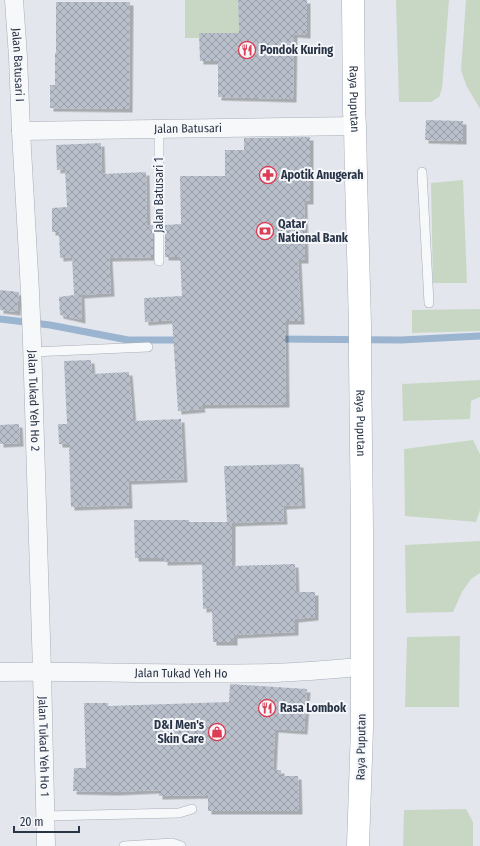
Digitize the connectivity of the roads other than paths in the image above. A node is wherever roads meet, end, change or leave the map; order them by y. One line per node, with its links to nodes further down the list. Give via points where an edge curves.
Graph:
1 (14, 0): 5 (street, Jalan Batusari I)
2 (354, 0): 3 (main road, Raya Puputan, via 353,96)
3 (356, 126): 4 (street, Jalan Batusari); 11 (main road, Raya Puputan)
4 (159, 129): 5 (street, Jalan Batusari); 7 (lane, Jalan Batusari 1)
5 (21, 131): 9 (street, Jalan Tukad Yeh Ho 2)
6 (422, 172): 8 (lane)
7 (160, 261)
8 (429, 303)
9 (32, 347): 10 (lane); 13 (street, Jalan Tukad Yeh Ho 2)
10 (148, 347)
11 (362, 667): 13 (street, Jalan Tukad Yeh Ho, via 272,673); 19 (main road, Raya Puputan)
12 (0, 672): 13 (street, Jalan Tukad Yeh Ho)
13 (42, 672): 15 (street, Jalan Tukad Yeh Ho 1)
14 (192, 809): 15 (lane, via 179,813)
15 (45, 816): 16 (street, Jalan Tukad Yeh Ho 1)
16 (46, 846)
17 (124, 846): 18 (lane, via 172,843)
18 (181, 846)
19 (358, 846)

